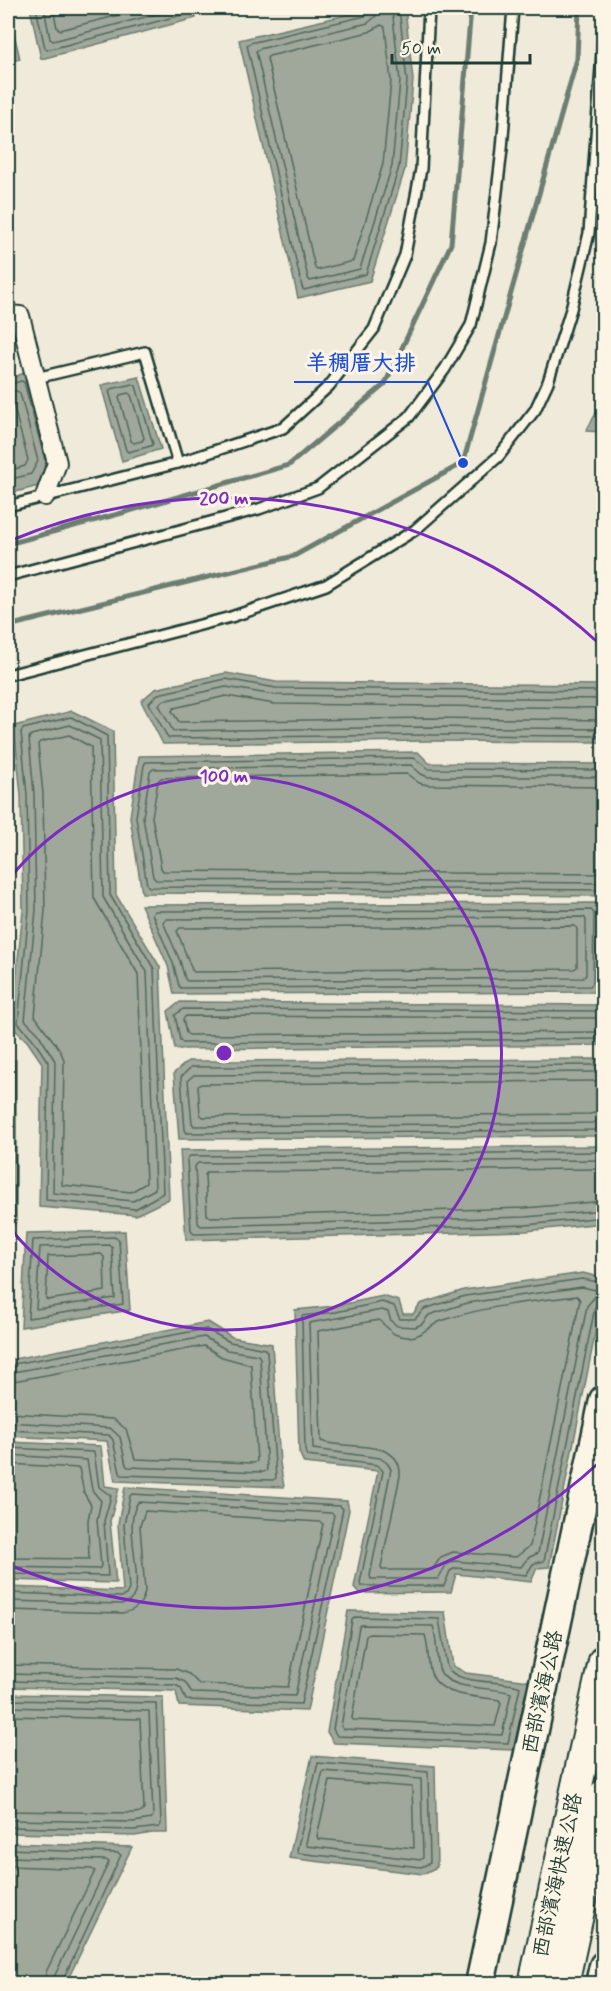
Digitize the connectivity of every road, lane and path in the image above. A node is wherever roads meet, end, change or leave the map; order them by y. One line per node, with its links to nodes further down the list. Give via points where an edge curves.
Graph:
1 (429, 8): 6 (lane, via 421,169 405,255 374,328 329,386 283,428)
2 (513, 8): 9 (lane, via 489,253 471,325 445,369 409,417 318,488 259,509)
3 (603, 25): 10 (lane, via 589,233 571,309 535,410 499,456 415,530 326,585 231,617)
4 (8, 315): 5 (street, via 20,316)
5 (36, 378): 6 (lane, via 145,352); 7 (street, via 57,464)
6 (178, 463): 7 (lane)
7 (45, 495): 8 (lane)
8 (8, 506)
9 (8, 576)
10 (8, 675)
11 (603, 1400): 15 (main road, 西部濱海公路)
12 (603, 1661): 16 (highway, 西部濱海快速公路)
13 (603, 1796): 17 (highway, 西部濱海快速公路)
14 (603, 1966): 18 (main road)
15 (480, 1983)
16 (534, 1983)
17 (564, 1983)
18 (600, 1983)

